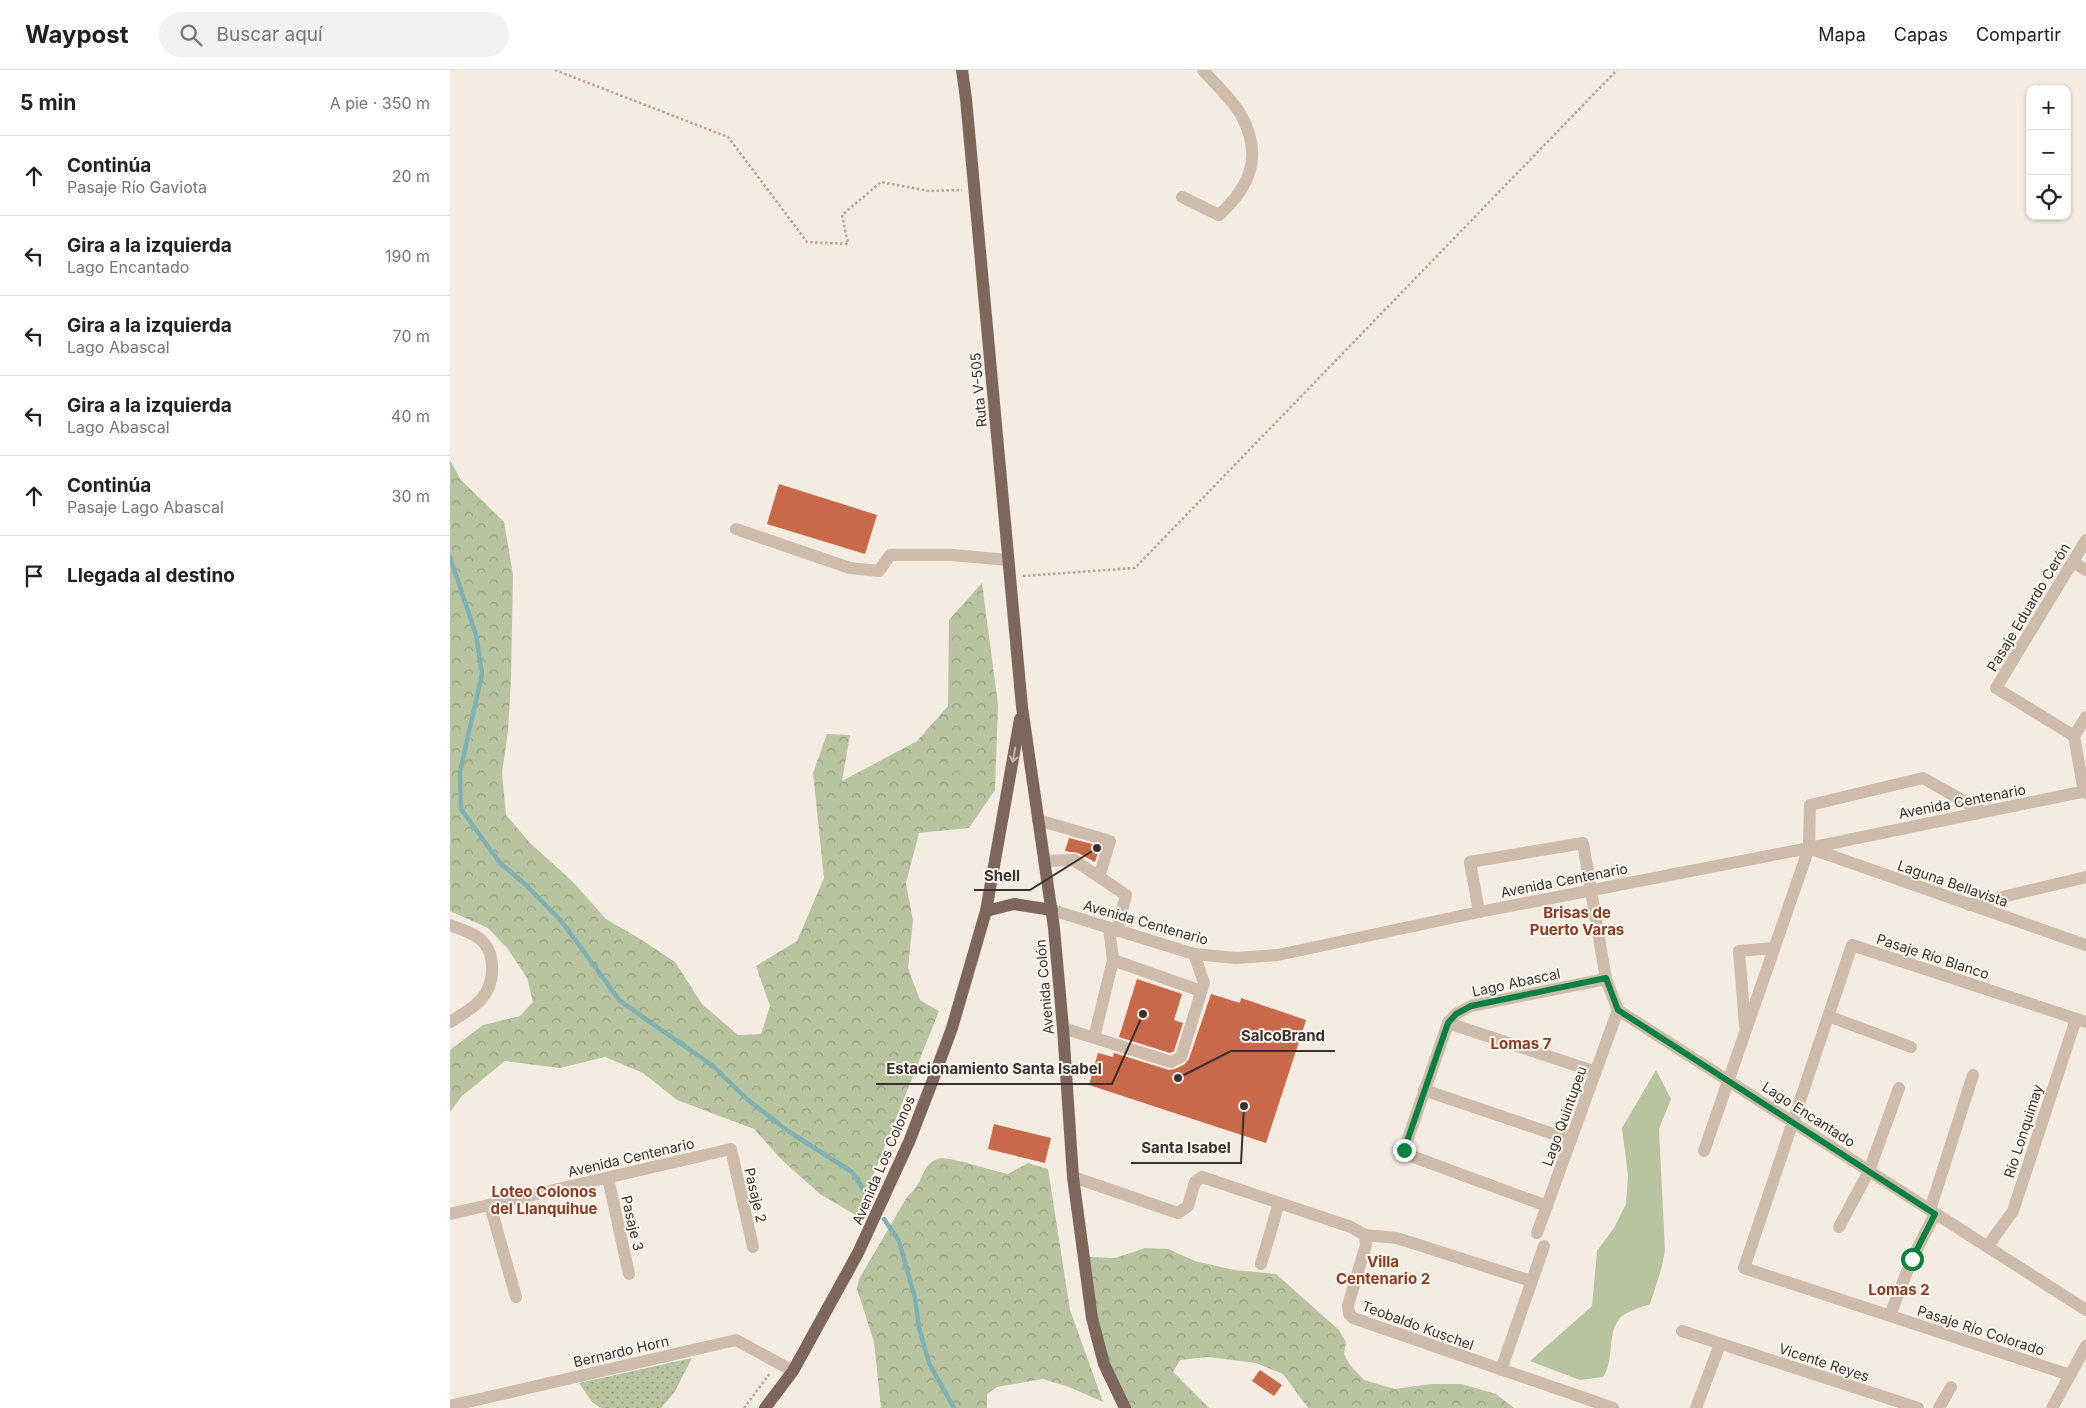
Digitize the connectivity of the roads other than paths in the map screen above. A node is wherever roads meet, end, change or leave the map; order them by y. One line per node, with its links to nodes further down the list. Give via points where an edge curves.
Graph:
1 (962, 70): 6 (main road, Ruta V-505)
2 (1203, 70): 3 (street, via 1240,114 1250,134 1252,170 1234,202 1219,215)
3 (1182, 198)
4 (736, 529): 6 (street, via 850,568 879,571 890,555 952,554)
5 (2084, 547): 7 (street, Pasaje Eduardo Cerón)
6 (1008, 560): 9 (main road, Ruta V-505)
7 (2073, 562): 8 (street); 11 (street, Pasaje Eduardo Cerón, via 1996,688)
8 (2086, 570)
9 (1022, 707): 14 (main road, Avenida Colón); 22 (main road, Avenida Los Colonos, one-way to 22)
10 (2086, 717): 11 (street)
11 (2074, 736): 12 (street)
12 (2085, 792): 13 (street, Avenida Centenario)
13 (1983, 812): 15 (street, Avenida Centenario); 15 (street, via 1923,778 1810,804)
14 (1038, 820): 16 (main road, Avenida Colón); 17 (street, via 1110,841)
15 (1809, 848): 19 (street, Avenida Centenario); 20 (street, Laguna Bellavista); 27 (street)
16 (1044, 861): 17 (street, via 1074,860); 21 (main road, Avenida Colón)
17 (1099, 877): 25 (street, via 1126,895)
18 (2086, 877): 20 (street)
19 (1592, 890): 23 (street, Avenida Centenario); 23 (street, via 1583,843 1470,862); 30 (street)
20 (1969, 905): 26 (street, Laguna Bellavista)
21 (1052, 910): 22 (main road, via 1014,904); 25 (street, Avenida Centenario); 37 (main road, Avenida Colón)
22 (986, 911): 73 (main road, Avenida Los Colonos, via 952,1028 909,1142 858,1253)
23 (1479, 912): 28 (street, Avenida Centenario, via 1278,955 1236,958)
24 (450, 925): 35 (street, via 484,942 492,958 492,976 484,998)
25 (1113, 930): 28 (street, Avenida Centenario); 29 (street)
26 (2085, 942)
27 (1774, 948): 38 (street); 38 (street, via 1739,951)
28 (1194, 954): 31 (street, via 1204,983)
29 (1112, 960): 31 (street); 39 (street)
30 (1606, 978): 32 (street); 36 (street, Lago Abascal, via 1471,1006)
31 (1201, 991): 39 (street, via 1181,1057 1171,1062)
32 (1618, 1010): 41 (street, Lago Quintupeu); 43 (street, Lago Encantado)
33 (1828, 1016): 34 (street, Pasaje Río Blanco, via 1852,945); 40 (street); 46 (street)
34 (2081, 1021): 63 (street, Río Lonquimay, via 2013,1211)
35 (450, 1022)
36 (1448, 1023): 41 (street); 45 (street)
37 (1063, 1028): 39 (street); 51 (main road, Avenida Colón)
38 (1745, 1032): 43 (street)
39 (1094, 1038)
40 (1911, 1047)
41 (1596, 1072): 47 (street, Lago Quintupeu)
42 (1973, 1075): 56 (street)
43 (1729, 1081): 46 (street, Lago Encantado); 49 (street)
44 (1899, 1088): 50 (street)
45 (1424, 1090): 47 (street); 55 (street, via 1403,1153)
46 (1793, 1122): 50 (street, Lago Encantado); 69 (street, Pasaje Río Colorado, via 1744,1268)
47 (1571, 1140): 55 (street, Lago Quintupeu)
48 (731, 1150): 52 (street, Avenida Centenario); 61 (street, Pasaje 2)
49 (1704, 1151)
50 (1869, 1171): 56 (street, Lago Encantado); 58 (street)
51 (1073, 1177): 53 (street, via 1178,1213 1188,1206 1195,1182 1202,1177); 79 (main road, Avenida Colón, via 1093,1325 1104,1364)
52 (608, 1178): 54 (street, Avenida Centenario); 65 (street, Pasaje 3)
53 (1279, 1203): 60 (street, via 1352,1227); 64 (street)
54 (490, 1205): 57 (street, Avenida Centenario); 67 (street)
55 (1547, 1206): 59 (street, Lago Quintupeu)
56 (1932, 1212): 63 (street, Lago Encantado); 69 (street)
57 (450, 1214)
58 (1839, 1227)
59 (1537, 1233)
60 (1365, 1235): 66 (street, via 1397,1238); 74 (street, Teobaldo Kuschel, via 1366,1245 1348,1305 1349,1314 1365,1323)
61 (753, 1246)
62 (1544, 1246): 66 (street)
63 (1987, 1247): 68 (street, Lago Encantado)
64 (1261, 1264)
65 (629, 1274)
66 (1531, 1281): 74 (street)
67 (516, 1297)
68 (2086, 1310)
69 (1890, 1315): 75 (street, Pasaje Río Colorado)
70 (1682, 1332): 71 (street, Vicente Reyes)
71 (1720, 1344): 81 (street); 82 (street, Vicente Reyes)
72 (2086, 1346): 75 (street)
73 (793, 1370): 77 (street, Bernardo Horn, via 736,1340); 78 (main road, Avenida Los Colonos)
74 (1501, 1370): 80 (street, Teobaldo Kuschel)
75 (2070, 1375): 84 (street)
76 (1951, 1387): 83 (street)
77 (450, 1406)
78 (766, 1408)
79 (1125, 1408)
80 (1613, 1408)
81 (1696, 1408)
82 (1918, 1408)
83 (1939, 1408)
84 (2052, 1408)

